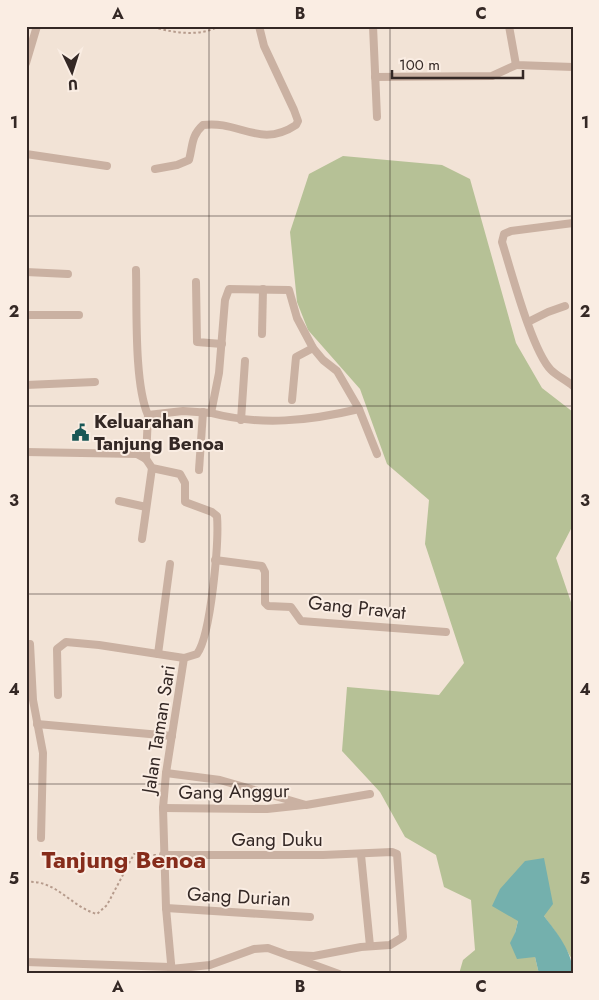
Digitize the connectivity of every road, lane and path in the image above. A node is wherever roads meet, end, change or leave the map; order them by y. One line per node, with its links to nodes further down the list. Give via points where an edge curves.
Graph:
1 (36, 26): 8 (street)
2 (148, 26): 3 (path, via 170,32 210,32)
3 (219, 26)
4 (259, 26): 15 (street, via 264,46 297,122 287,130 266,136 224,125 203,125 191,142 189,160)
5 (373, 26): 6 (street); 11 (street)
6 (378, 26)
7 (509, 26): 9 (street)
8 (26, 63)
9 (516, 66): 10 (street); 11 (street, via 492,76)
10 (573, 67)
11 (375, 77): 12 (street)
12 (377, 117)
13 (26, 154): 14 (street)
14 (107, 166)
15 (155, 170)
16 (573, 222): 25 (street, via 511,231 502,238)
17 (136, 270): 38 (street, via 140,375)
18 (26, 272): 19 (street)
19 (68, 274)
20 (196, 282): 27 (street, via 197,342)
21 (263, 289): 26 (street); 27 (street, via 226,292); 28 (street, via 289,290 297,318)
22 (565, 306): 25 (street)
23 (26, 315): 24 (street)
24 (79, 316)
25 (528, 322): 31 (street, via 543,359 551,370)
26 (262, 334)
27 (222, 344): 37 (street, via 219,373)
28 (313, 348): 35 (street, via 296,357); 36 (street, via 337,371)
29 (245, 361): 39 (street)
30 (573, 375): 31 (street)
31 (564, 378): 34 (street)
32 (95, 382): 33 (street)
33 (26, 385)
34 (573, 386)
35 (292, 400)
36 (359, 409): 39 (street, via 293,421); 41 (street)
37 (206, 413): 38 (street, via 183,411); 39 (street); 44 (street)
38 (148, 415): 42 (street)
39 (241, 420)
40 (26, 452): 42 (street, via 138,454)
41 (377, 454)
42 (146, 459): 43 (street)
43 (152, 468): 46 (street); 48 (street, Jalan Taman Sari, via 180,474 185,480 186,504 217,516)
44 (199, 470)
45 (119, 501): 46 (street)
46 (146, 507): 47 (street)
47 (142, 539)
48 (215, 560): 50 (street, Gang Pravat, via 262,566 265,603 268,606 291,607 301,621); 53 (street, Jalan Taman Sari, via 204,640 196,654)
49 (170, 564): 52 (street)
50 (446, 632)
51 (30, 644): 55 (street)
52 (158, 654): 53 (street); 54 (street, via 66,642 57,649)
53 (184, 658): 56 (street, Jalan Taman Sari)
54 (58, 695)
55 (37, 724): 56 (street); 61 (street, via 43,753)
56 (172, 736): 57 (street, Jalan Taman Sari)
57 (166, 773): 59 (street, via 220,780); 60 (street, Jalan Taman Sari)
58 (370, 794): 59 (street, Gang Anggur)
59 (306, 805): 60 (street, Gang Anggur, via 267,809)
60 (163, 808): 62 (street, Jalan Taman Sari)
61 (41, 838)
62 (163, 855): 63 (street, Gang Duku); 64 (path, via 134,854 107,905 97,914 86,911 52,886); 65 (street, Jalan Taman Sari)
63 (361, 855): 67 (street); 67 (street, Gang Duku, via 397,854 403,937 390,945)
64 (26, 882)
65 (166, 908): 66 (street, Gang Durian); 70 (street, Jalan Taman Sari)
66 (310, 917)
67 (370, 946): 68 (street, via 314,956)
68 (290, 955): 70 (street, via 271,948 254,950 210,965); 71 (street)
69 (26, 962): 70 (street)
70 (171, 970)
71 (339, 974)

